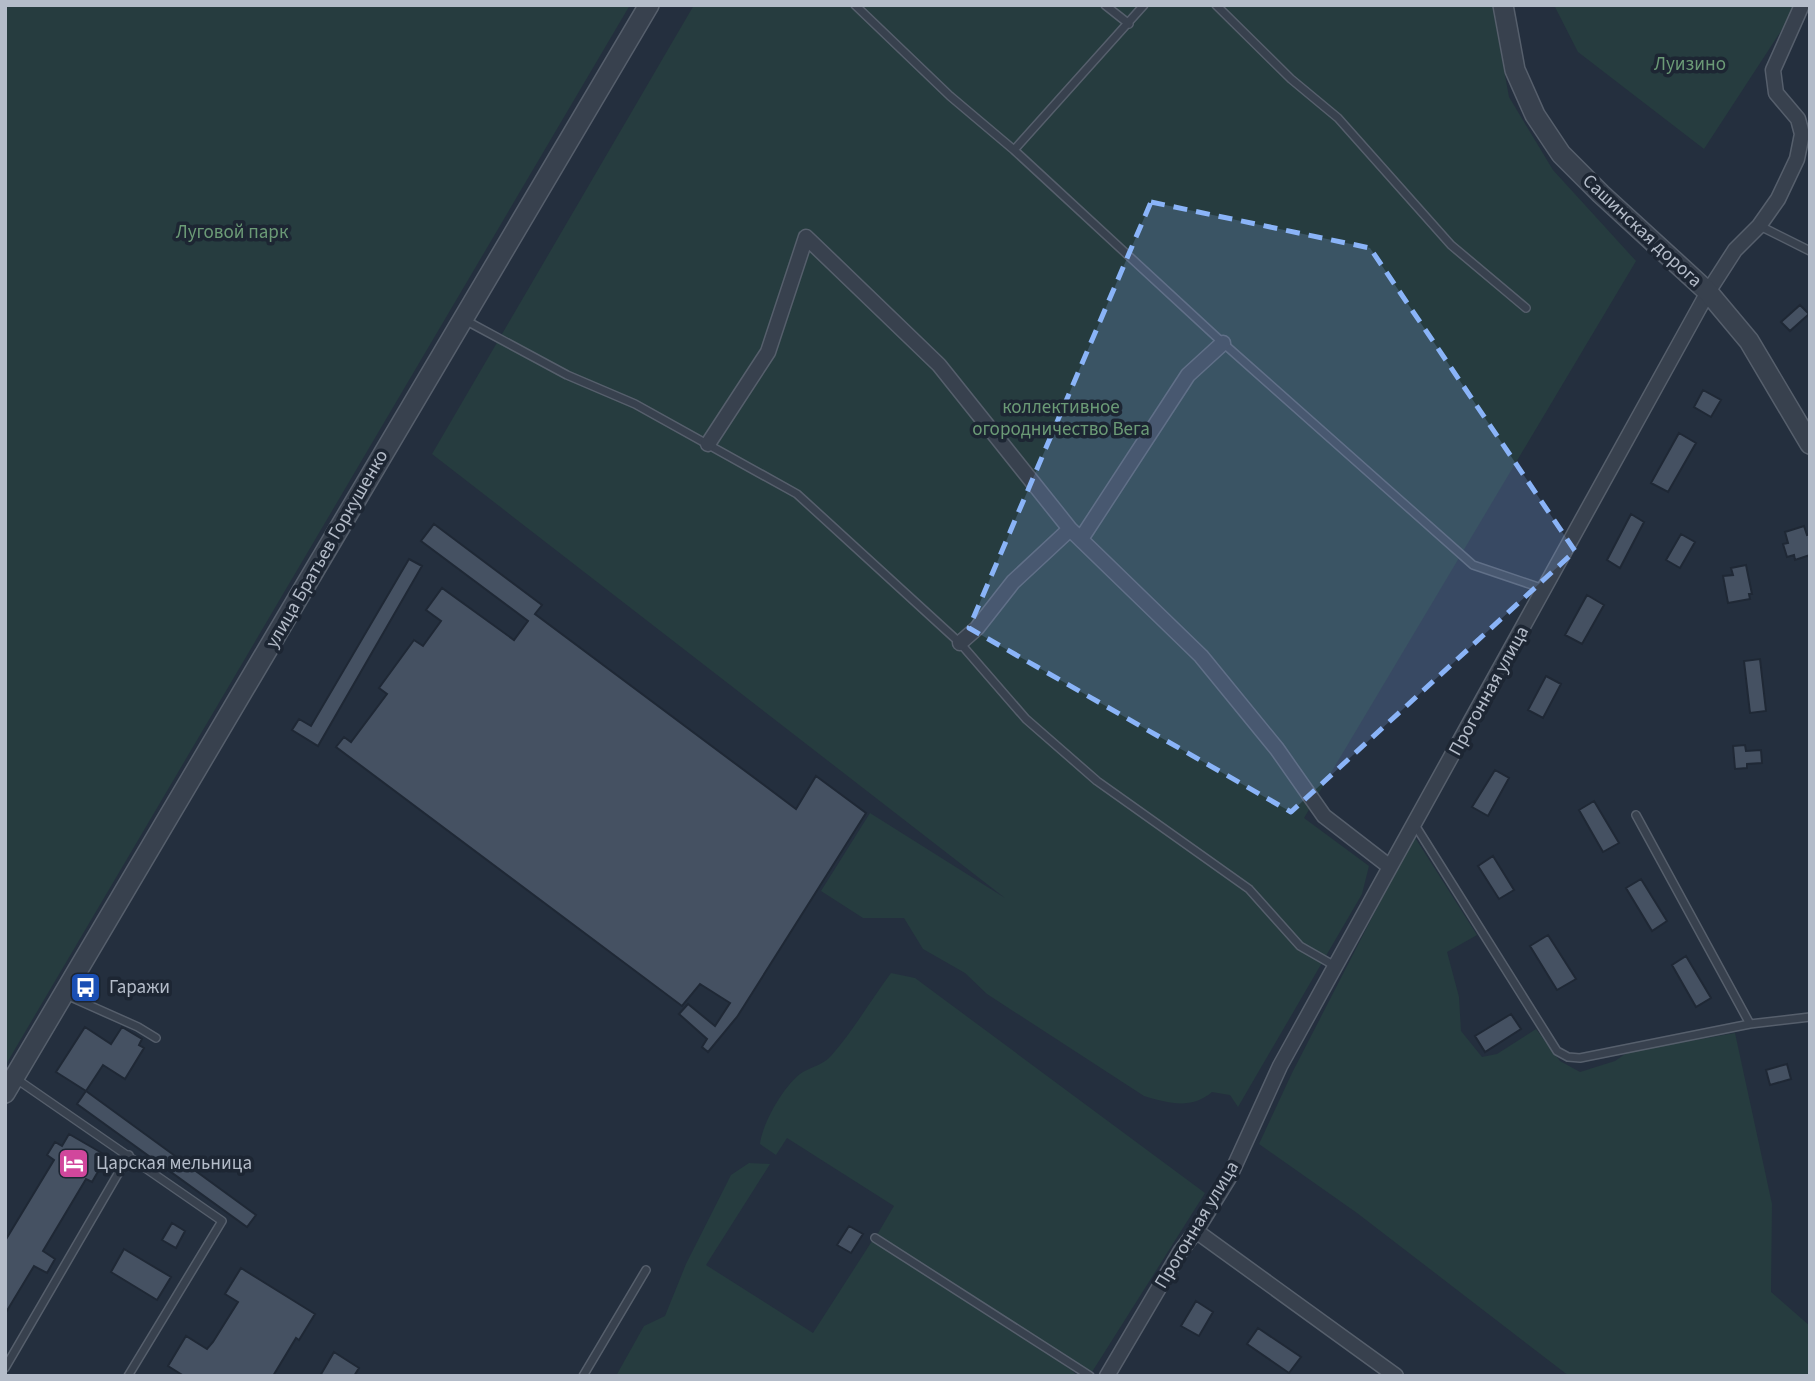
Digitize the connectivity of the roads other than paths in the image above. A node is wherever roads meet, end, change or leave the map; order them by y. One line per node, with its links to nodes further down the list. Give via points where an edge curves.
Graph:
1 (649, 5): 14 (street, улица Братьев Горкушенко)
2 (855, 5): 9 (lane)
3 (1105, 5): 8 (lane)
4 (1144, 5): 8 (lane)
5 (1216, 5): 13 (lane, via 1338,118 1451,245)
6 (1503, 5): 12 (street, Сашинская дорога, via 1514,70 1535,116 1561,154)
7 (1802, 5): 10 (street, Прогонная улица, via 1773,70 1776,93 1798,119 1800,146 1778,199)
8 (1129, 24): 9 (lane)
9 (1014, 150): 15 (lane)
10 (1759, 226): 11 (lane); 12 (street, Прогонная улица, via 1735,250)
11 (1810, 251)
12 (1708, 292): 17 (street, Сашинская дорога, via 1749,341); 19 (street, Прогонная улица)
13 (1526, 308)
14 (463, 318): 16 (lane); 25 (street, улица Братьев Горкушенко)
15 (1223, 343): 18 (street, via 1188,375); 19 (lane, via 1473,565)
16 (708, 444): 18 (street, via 768,352 806,237 939,365); 20 (lane, via 797,494)
17 (1810, 444)
18 (1075, 534): 20 (street, via 1013,582); 23 (street, via 1201,656 1277,749 1324,816)
19 (1545, 589): 22 (street, Прогонная улица)
20 (960, 643): 24 (lane, via 1026,719 1097,781 1250,889 1300,946)
21 (1636, 815): 27 (lane)
22 (1415, 825): 23 (street, Прогонная улица); 27 (lane, via 1557,1051 1580,1058)
23 (1390, 867): 24 (street, Прогонная улица)
24 (1335, 966): 31 (street, Прогонная улица, via 1280,1066 1230,1176)
25 (64, 993): 28 (lane); 29 (street, улица Братьев Горкушенко)
26 (1810, 1017): 27 (lane)
27 (1751, 1024)
28 (156, 1038)
29 (10, 1086): 30 (lane)
30 (129, 1156): 34 (lane); 36 (lane, via 222,1221)
31 (1196, 1231): 35 (street); 39 (street, Прогонная улица)
32 (875, 1238): 38 (lane)
33 (646, 1270): 37 (lane)
34 (5, 1368)
35 (1385, 1373)
36 (128, 1376)
37 (583, 1376)
38 (1090, 1376)
39 (1107, 1376)

